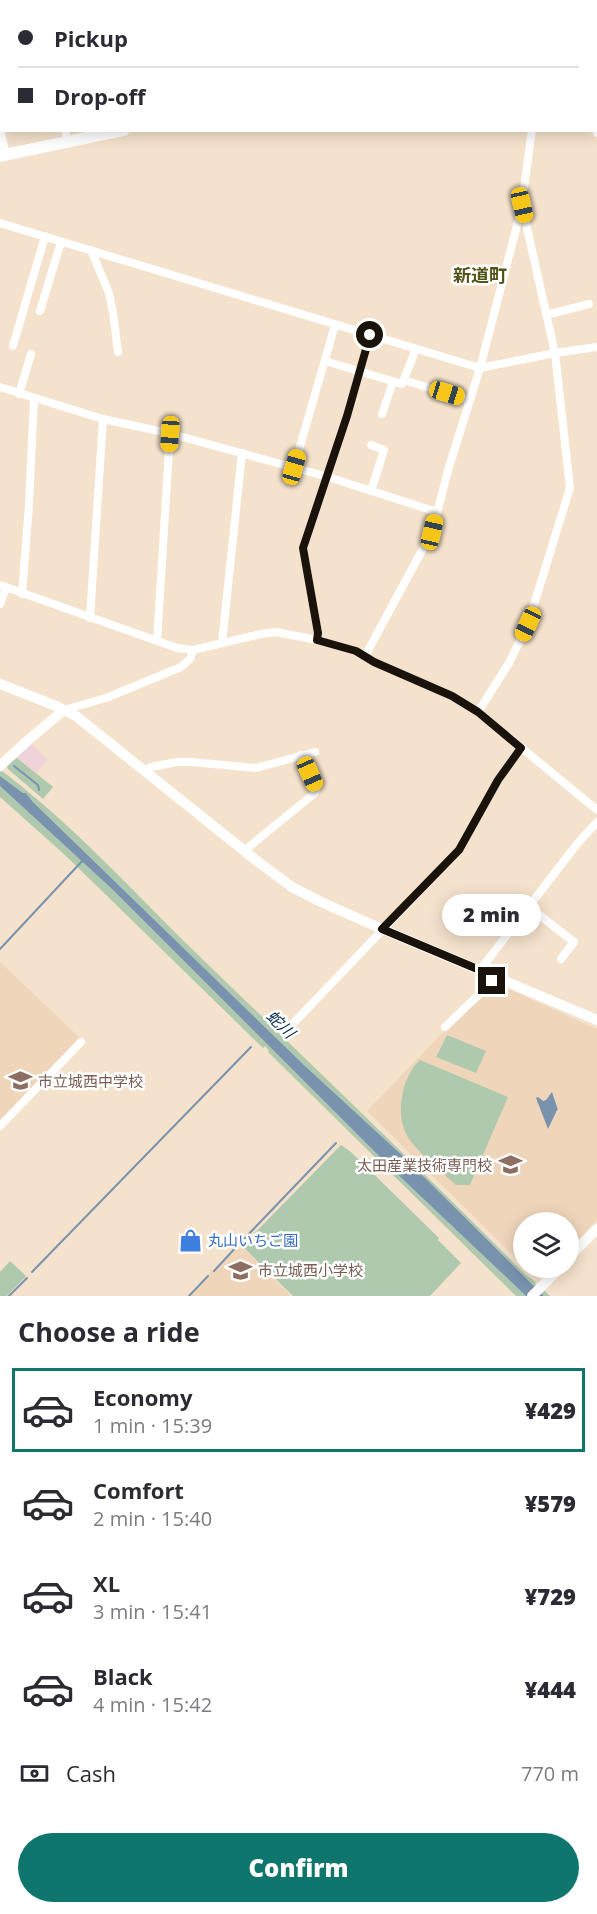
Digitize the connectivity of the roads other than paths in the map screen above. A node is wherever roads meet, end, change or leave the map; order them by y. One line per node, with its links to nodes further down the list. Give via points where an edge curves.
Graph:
1 (0, 132): 5 (street)
2 (105, 132): 4 (main road)
3 (532, 132): 6 (street)
4 (67, 136): 5 (main road)
5 (3, 156)
6 (522, 205): 13 (street); 23 (street)
7 (0, 223): 8 (street)
8 (45, 236): 9 (street); 16 (street)
9 (61, 242): 10 (street); 12 (street)
10 (91, 250): 14 (street); 19 (street, via 109,293)
11 (590, 304): 13 (street)
12 (40, 311)
13 (546, 315): 20 (street)
14 (335, 325): 15 (street); 22 (street)
15 (370, 335): 18 (street); 24 (street)
16 (13, 346)
17 (597, 347): 20 (street)
18 (416, 349): 23 (street); 25 (street)
19 (118, 352)
20 (555, 353): 23 (street); 51 (street, via 570,488 528,624)
21 (31, 354): 28 (street)
22 (325, 362): 24 (street); 36 (street)
23 (480, 368): 30 (street)
24 (361, 373): 26 (street); 37 (street)
25 (404, 380): 26 (street, via 402,384); 30 (street)
26 (393, 382): 31 (street)
27 (0, 387): 28 (street)
28 (19, 393): 29 (street)
29 (34, 398): 32 (street); 41 (street)
30 (468, 400): 39 (street)
31 (382, 414)
32 (103, 419): 33 (street); 43 (street)
33 (170, 434): 35 (street); 45 (street)
34 (371, 445): 38 (street, via 384,450)
35 (242, 453): 36 (street); 46 (street)
36 (294, 467): 37 (street)
37 (328, 477): 38 (street); 44 (street, via 303,548)
38 (371, 491): 39 (street)
39 (437, 512): 48 (street, via 432,532)
40 (3, 586): 41 (street); 42 (street)
41 (22, 594): 43 (street)
42 (0, 604)
43 (90, 618): 45 (street)
44 (317, 640): 46 (street, via 276,632); 48 (street)
45 (157, 641): 47 (street)
46 (222, 643): 47 (street)
47 (194, 650): 50 (street, via 181,667 106,698)
48 (365, 656): 51 (street)
49 (0, 684): 50 (street)
50 (64, 710): 55 (street); 56 (street)
51 (478, 712): 52 (street)
52 (521, 748): 57 (street); 61 (street, via 498,780 459,850)
53 (315, 752): 54 (street)
54 (301, 755): 56 (street, via 256,768 191,762 151,766); 59 (street, via 315,793)
55 (0, 766)
56 (145, 771): 59 (street)
57 (597, 810)
58 (597, 822): 60 (street)
59 (245, 850): 61 (street, via 292,886)
60 (529, 907): 62 (street, via 574,942); 63 (street)
61 (382, 929): 63 (street); 67 (street)
62 (561, 959)
63 (480, 970): 64 (street)
64 (494, 976): 65 (street); 66 (street)
65 (597, 1020)
66 (444, 1027)
67 (284, 1033)
68 (81, 1042): 69 (street)
69 (0, 1126)
70 (597, 1229): 71 (street)
71 (579, 1247)
72 (550, 1278): 73 (street)
73 (532, 1296)

